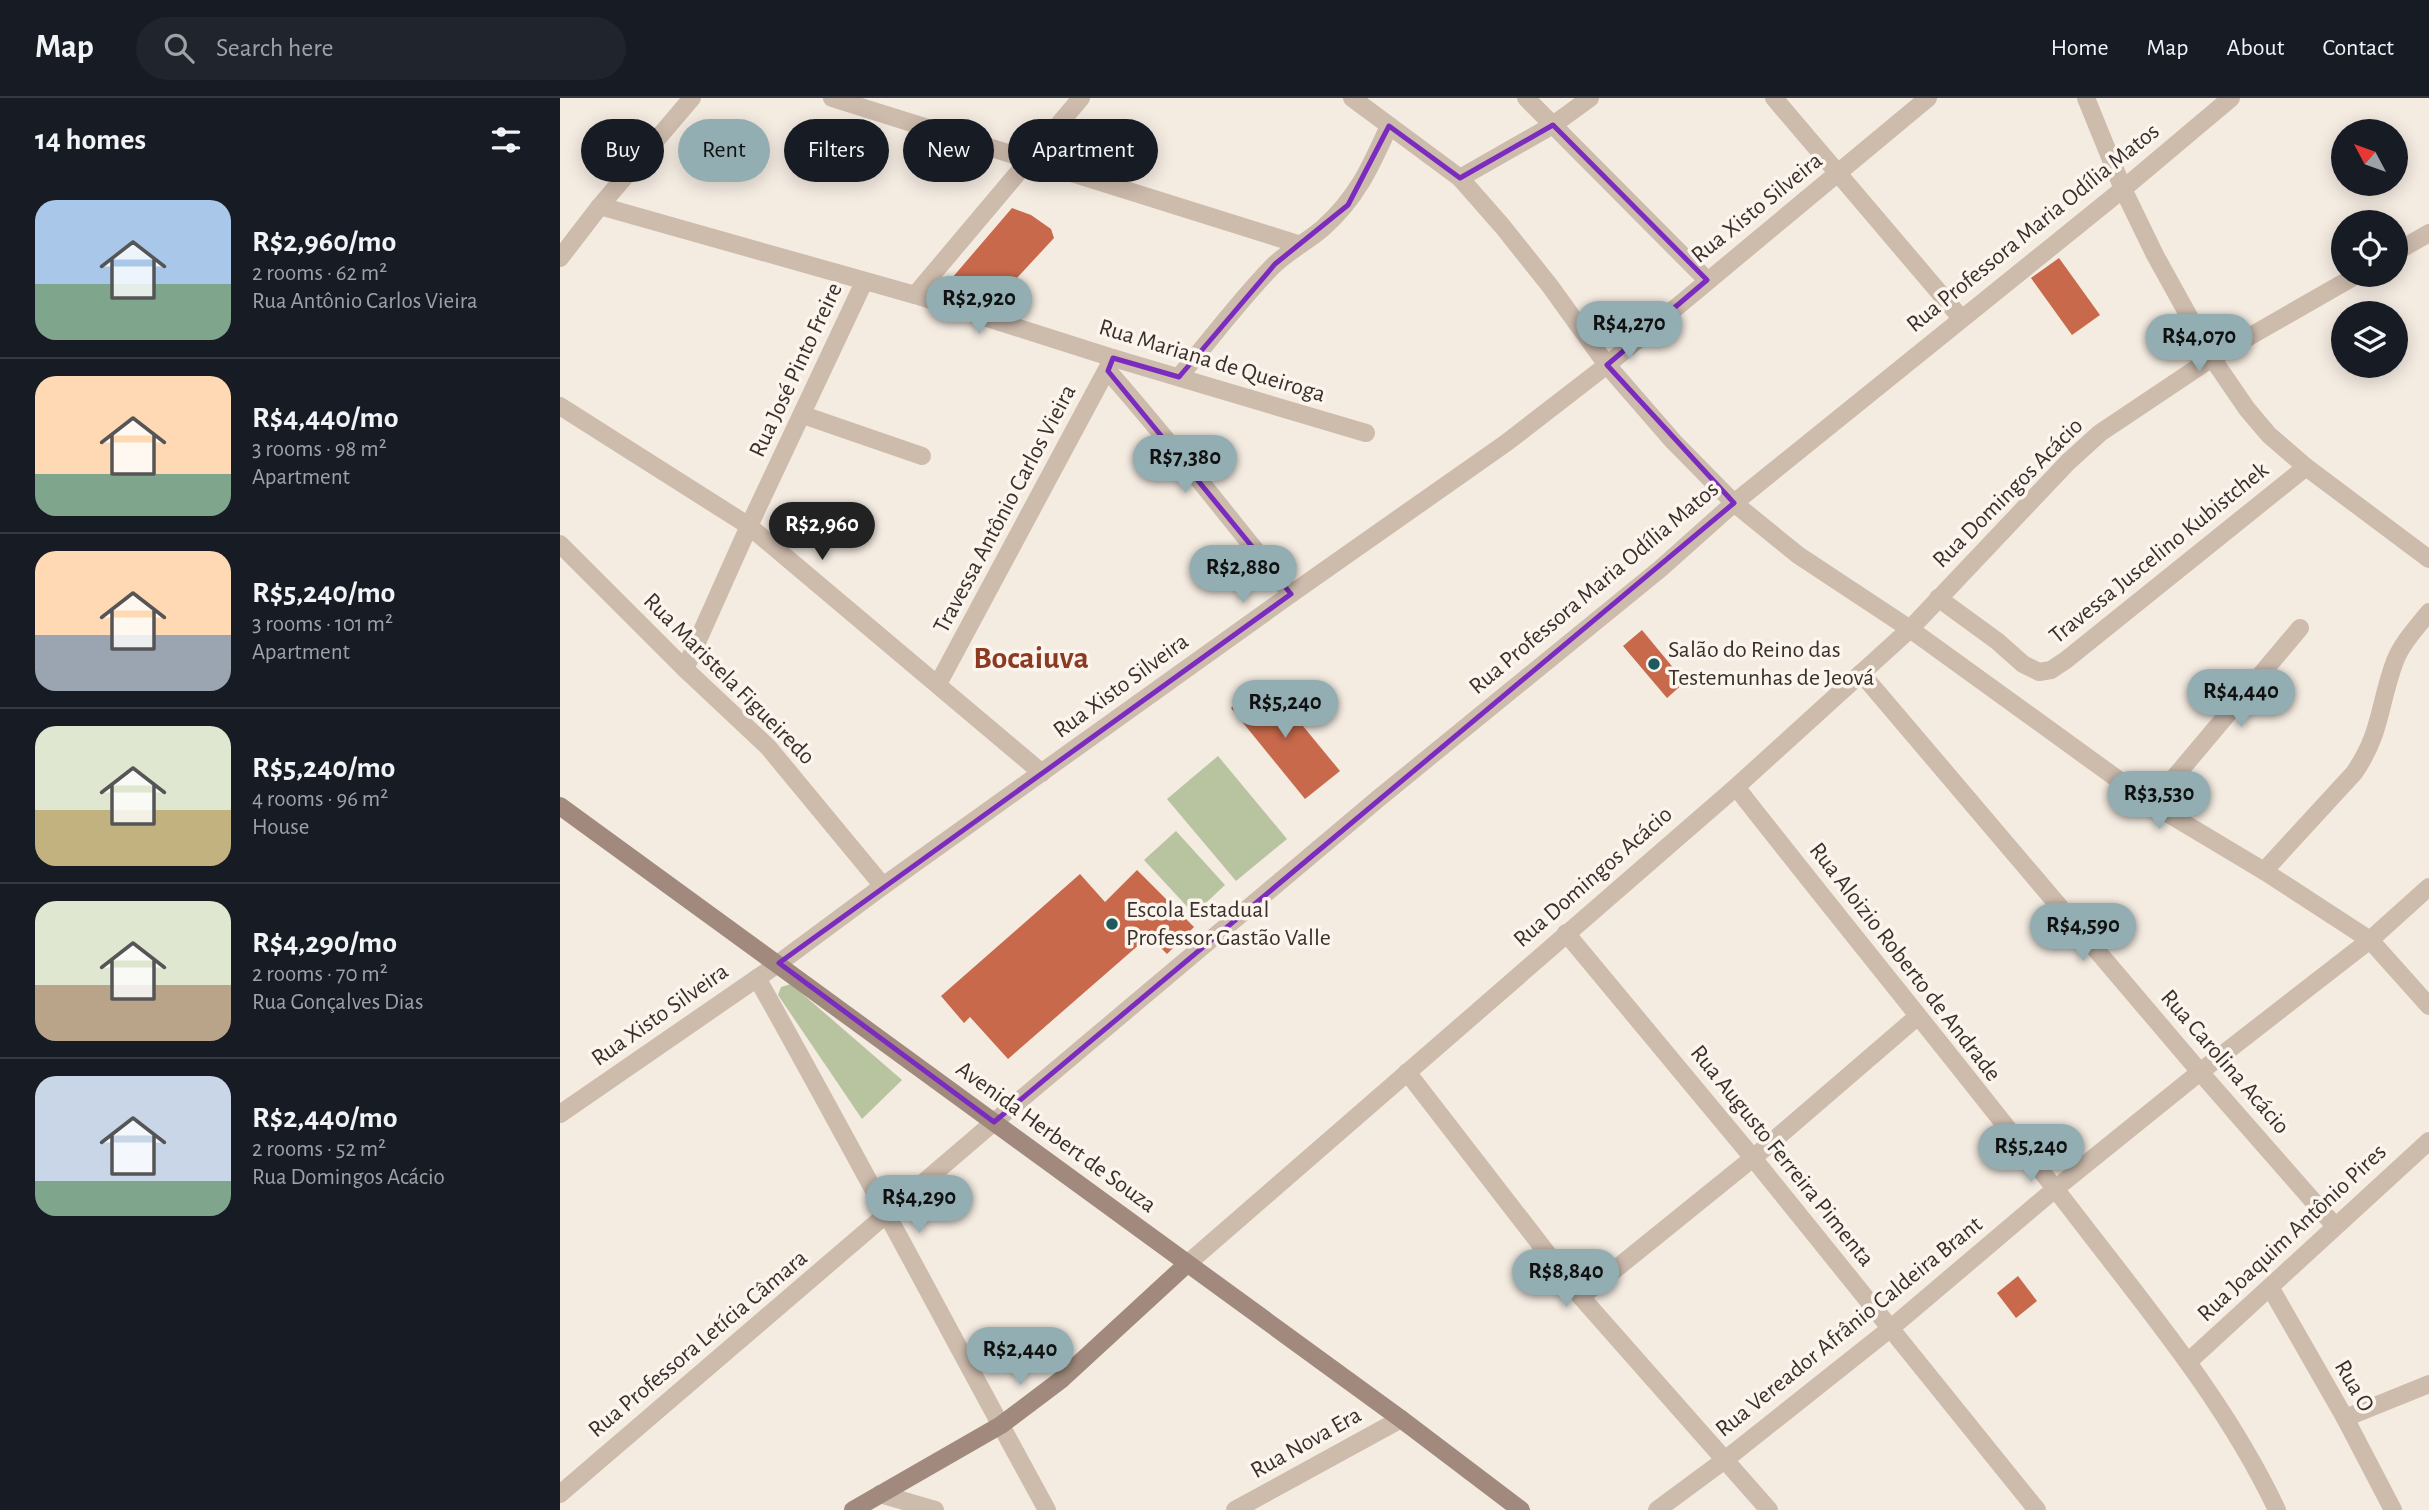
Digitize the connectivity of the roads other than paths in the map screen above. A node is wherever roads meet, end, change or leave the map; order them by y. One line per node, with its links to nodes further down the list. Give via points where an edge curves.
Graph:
1 (692, 98): 20 (street)
2 (832, 98): 14 (street)
3 (1081, 98): 11 (street)
4 (1352, 98): 12 (street)
5 (1526, 98): 13 (street)
6 (1590, 98): 13 (street)
7 (1774, 98): 15 (street)
8 (1928, 98): 15 (street, Rua Xisto Silveira)
9 (2086, 98): 19 (street)
10 (2231, 98): 19 (street, Rua Professora Maria Odília Matos)
11 (1063, 119)
12 (1389, 125): 16 (street); 22 (street, via 1348,205)
13 (1553, 125): 16 (street); 25 (street)
14 (1008, 154)
15 (1838, 173): 25 (street, Rua Xisto Silveira); 29 (street)
16 (1460, 178): 32 (street, via 1534,266)
17 (1009, 182): 28 (street)
18 (1098, 182): 22 (street)
19 (2123, 189): 29 (street, Rua Professora Maria Odília Matos); 30 (street)
20 (600, 206): 24 (street); 26 (street, Rua Mariana de Queiroga)
21 (2429, 234): 23 (street)
22 (1297, 244): 33 (street, via 1255,286)
23 (2408, 246)
24 (560, 258)
25 (1707, 280): 32 (street, Rua Xisto Silveira)
26 (864, 282): 28 (street, Rua Mariana de Queiroga); 35 (street, Rua José Pinto Freire)
27 (2336, 287): 30 (street, Rua Domingos Acácio)
28 (915, 295): 31 (street, Rua Mariana de Queiroga)
29 (1961, 318): 39 (street, Rua Professora Maria Odília Matos)
30 (2212, 358): 38 (street, via 2269,435); 44 (street, Rua Domingos Acácio, via 2100,433)
31 (1110, 364): 33 (street, Rua Mariana de Queiroga); 43 (street); 50 (street, Travessa Antônio Carlos Vieira)
32 (1607, 365): 39 (street); 43 (street, Rua Xisto Silveira, via 1506,443)
33 (1179, 377): 36 (street, Rua Mariana de Queiroga)
34 (560, 406): 40 (street)
35 (803, 415): 37 (street); 40 (street, Rua José Pinto Freire)
36 (1366, 433)
37 (922, 456)
38 (2306, 467): 42 (street); 44 (street, Travessa Juscelino Kubistchek, via 2051,670 2023,664)
39 (1734, 503): 47 (street, via 1798,555); 67 (street, Rua Professora Maria Odília Matos)
40 (749, 526): 48 (street, Rua José Pinto Freire); 50 (street)
41 (560, 544): 48 (street, Rua Maristela Figueiredo)
42 (2429, 559)
43 (1291, 594): 51 (street, Rua Xisto Silveira)
44 (1938, 598): 47 (street, Rua Domingos Acácio)
45 (2429, 612): 55 (street, via 2395,661 2365,757)
46 (2300, 628): 53 (street)
47 (1910, 629): 49 (street, Rua Domingos Acácio); 53 (street)
48 (685, 669): 56 (street, Rua Maristela Figueiredo, via 768,747)
49 (1861, 673): 52 (street, Rua Domingos Acácio); 65 (street, Rua Carolina Acácio)
50 (938, 684): 51 (street)
51 (1042, 773): 56 (street, Rua Xisto Silveira)
52 (1736, 787): 58 (street, Rua Domingos Acácio); 63 (street, Rua Aloizio Roberto de Andrade)
53 (2152, 804): 55 (street)
54 (560, 806): 60 (street, Avenida Herbert de Souza)
55 (2264, 871): 59 (street)
56 (883, 886): 60 (street, Rua Xisto Silveira)
57 (2429, 887): 59 (street, Rua Vereador Afrânio Caldeira Brant)
58 (1566, 933): 64 (street, Rua Domingos Acácio); 69 (street, Rua Augusto Ferreira Pimenta)
59 (2370, 940): 62 (street); 65 (street, Rua Vereador Afrânio Caldeira Brant)
60 (779, 963): 61 (street, Rua Xisto Silveira); 67 (street, Avenida Herbert de Souza)
61 (757, 978): 66 (street, Rua Xisto Silveira); 71 (street)
62 (2429, 1006)
63 (1917, 1017): 69 (street); 70 (street, Rua Aloizio Roberto de Andrade)
64 (1407, 1072): 73 (street, Rua Domingos Acácio); 75 (street)
65 (2200, 1072): 70 (street, Rua Vereador Afrânio Caldeira Brant); 72 (street, Rua Carolina Acácio)
66 (560, 1114)
67 (995, 1122): 71 (street, Rua Professora Letícia Câmara); 73 (street, Avenida Herbert de Souza)
68 (2429, 1141): 72 (street, Rua Joaquim Antônio Pires)
69 (1752, 1158): 75 (street); 76 (street, Rua Augusto Ferreira Pimenta)
70 (2055, 1189): 76 (street, Rua Vereador Afrânio Caldeira Brant); 77 (street, Rua Aloizio Roberto de Andrade)
71 (886, 1215): 81 (street); 83 (street, Rua Professora Letícia Câmara)
72 (2335, 1226): 74 (street, Rua Joaquim Antônio Pires)
73 (1187, 1264): 80 (street, Avenida Herbert de Souza); 81 (street, Rua Domingos Acácio, via 1062,1379)
74 (2270, 1287): 77 (street, Rua Joaquim Antônio Pires); 79 (street, Rua O)
75 (1581, 1297): 82 (street)
76 (1891, 1328): 82 (street, Rua Vereador Afrânio Caldeira Brant); 92 (street, Rua Augusto Ferreira Pimenta)
77 (2188, 1362): 93 (street, Rua Aloizio Roberto de Andrade, via 2235,1431)
78 (2429, 1384): 79 (street)
79 (2345, 1418): 94 (street, Rua O)
80 (1401, 1419): 88 (street, Rua Nova Era); 89 (street, Avenida Herbert de Souza)
81 (1001, 1425): 84 (street, Rua Domingos Acácio); 87 (street)
82 (1726, 1459): 90 (street, Rua Vereador Afrânio Caldeira Brant); 91 (street)
83 (560, 1494)
84 (880, 1494): 85 (street, Rua Domingos Acácio); 86 (street)
85 (853, 1510)
86 (935, 1510)
87 (1047, 1510)
88 (1235, 1510)
89 (1521, 1510)
90 (1657, 1510)
91 (1769, 1510)
92 (2037, 1510)
93 (2277, 1510)
94 (2393, 1510)

